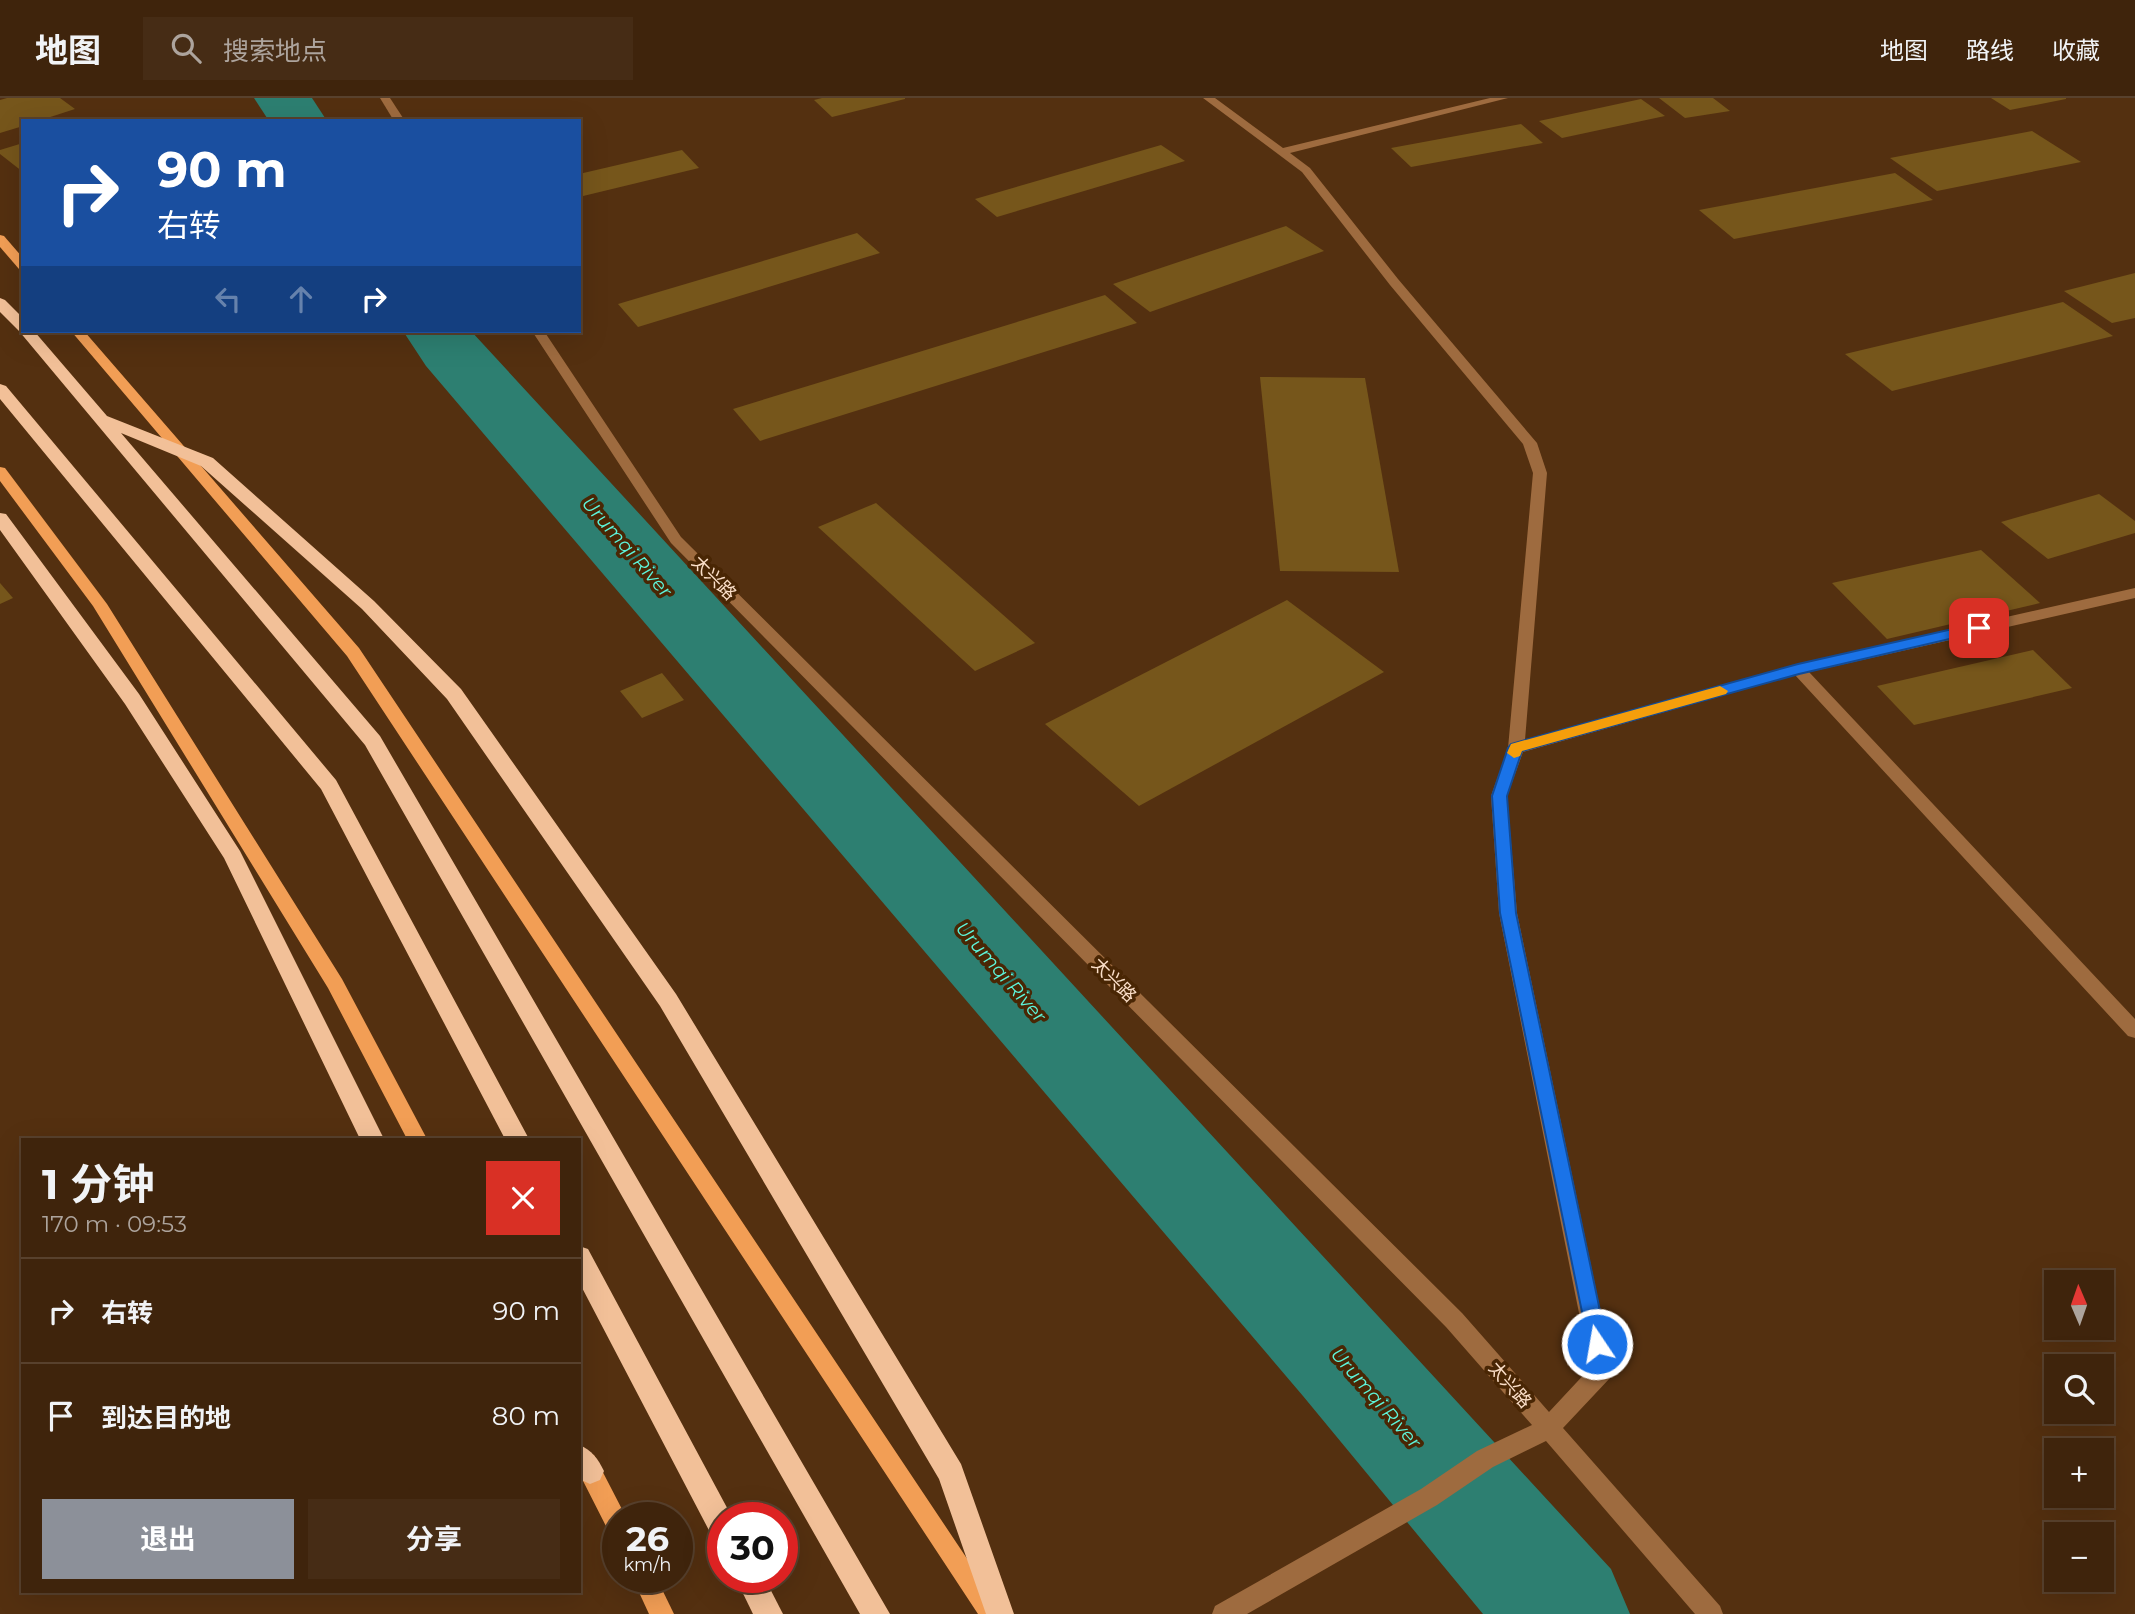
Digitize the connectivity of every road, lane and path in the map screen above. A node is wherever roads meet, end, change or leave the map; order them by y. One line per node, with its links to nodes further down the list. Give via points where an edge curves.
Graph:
1 (385, 98): 4 (street)
2 (1208, 98): 5 (street)
3 (1503, 98): 5 (street)
4 (399, 119)
5 (1280, 152): 19 (street, via 1306,170 1530,443 1540,473)
6 (0, 239): 7 (main road)
7 (21, 264)
8 (0, 303): 9 (highway)
9 (21, 325)
10 (28, 333): 14 (highway)
11 (79, 333): 34 (main road, via 353,652)
12 (539, 333): 25 (street, 太兴路, via 676,540 1454,1320)
13 (0, 389): 23 (highway, via 329,785)
14 (104, 420): 33 (highway, via 373,741); 35 (highway, via 207,462 368,605 454,694 668,1000 951,1473)
15 (0, 471): 22 (main road, via 99,604 335,984)
16 (0, 518): 21 (highway, via 132,699 233,856)
17 (2135, 593): 18 (street)
18 (1798, 669): 19 (street); 20 (street)
19 (1516, 748): 25 (street, via 1499,796 1508,913 1602,1371)
20 (2135, 1031)
21 (372, 1138)
22 (416, 1138)
23 (516, 1138)
24 (581, 1261): 28 (highway)
25 (1548, 1429): 36 (street, via 1485,1459 1429,1497); 37 (street, 太兴路)
26 (583, 1460): 27 (main road)
27 (605, 1502)
28 (709, 1502)
29 (652, 1593): 31 (main road)
30 (757, 1593): 32 (highway)
31 (663, 1614)
32 (768, 1614)
33 (876, 1614)
34 (992, 1614)
35 (1000, 1614)
36 (1224, 1614)
37 (1711, 1614)

